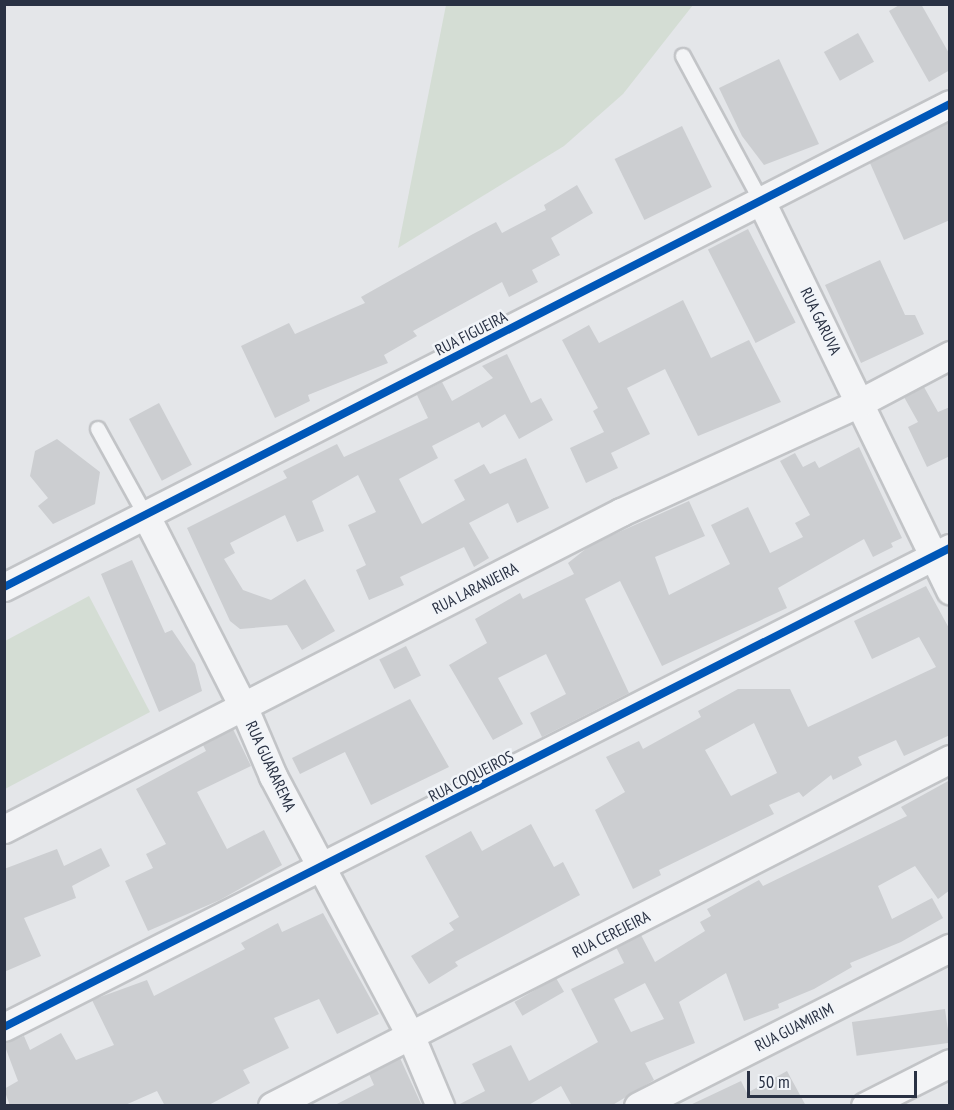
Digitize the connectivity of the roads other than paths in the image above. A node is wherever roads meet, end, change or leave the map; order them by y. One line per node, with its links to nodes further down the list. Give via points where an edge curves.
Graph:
1 (683, 56): 3 (lane, RUA GARUVA)
2 (950, 104): 3 (street, RUA FIGUEIRA)
3 (761, 201): 5 (street, RUA GARUVA); 7 (street, RUA FIGUEIRA)
4 (950, 355): 5 (street, RUA LARANJEIRA)
5 (861, 402): 8 (street, RUA GARUVA); 11 (street, RUA LARANJEIRA, via 621,512)
6 (98, 429): 7 (lane, RUA GUARAREMA)
7 (145, 514): 9 (street, RUA FIGUEIRA); 11 (street, RUA GUARAREMA)
8 (941, 553): 10 (street, RUA GARUVA); 14 (street, RUA COQUEIROS)
9 (4, 587)
10 (950, 591)
11 (244, 708): 13 (street, RUA LARANJEIRA); 14 (street, RUA GUARAREMA)
12 (950, 759): 17 (street, RUA CEREJEIRA)
13 (4, 829)
14 (321, 867): 16 (street, RUA COQUEIROS); 17 (street, RUA GUARAREMA)
15 (950, 948): 21 (street, RUA GUAMIRIM)
16 (4, 1027)
17 (411, 1037): 19 (street, RUA CEREJEIRA); 20 (street, RUA GUARAREMA)
18 (950, 1063): 22 (street)
19 (272, 1106)
20 (440, 1106)
21 (638, 1106)
22 (865, 1106)

